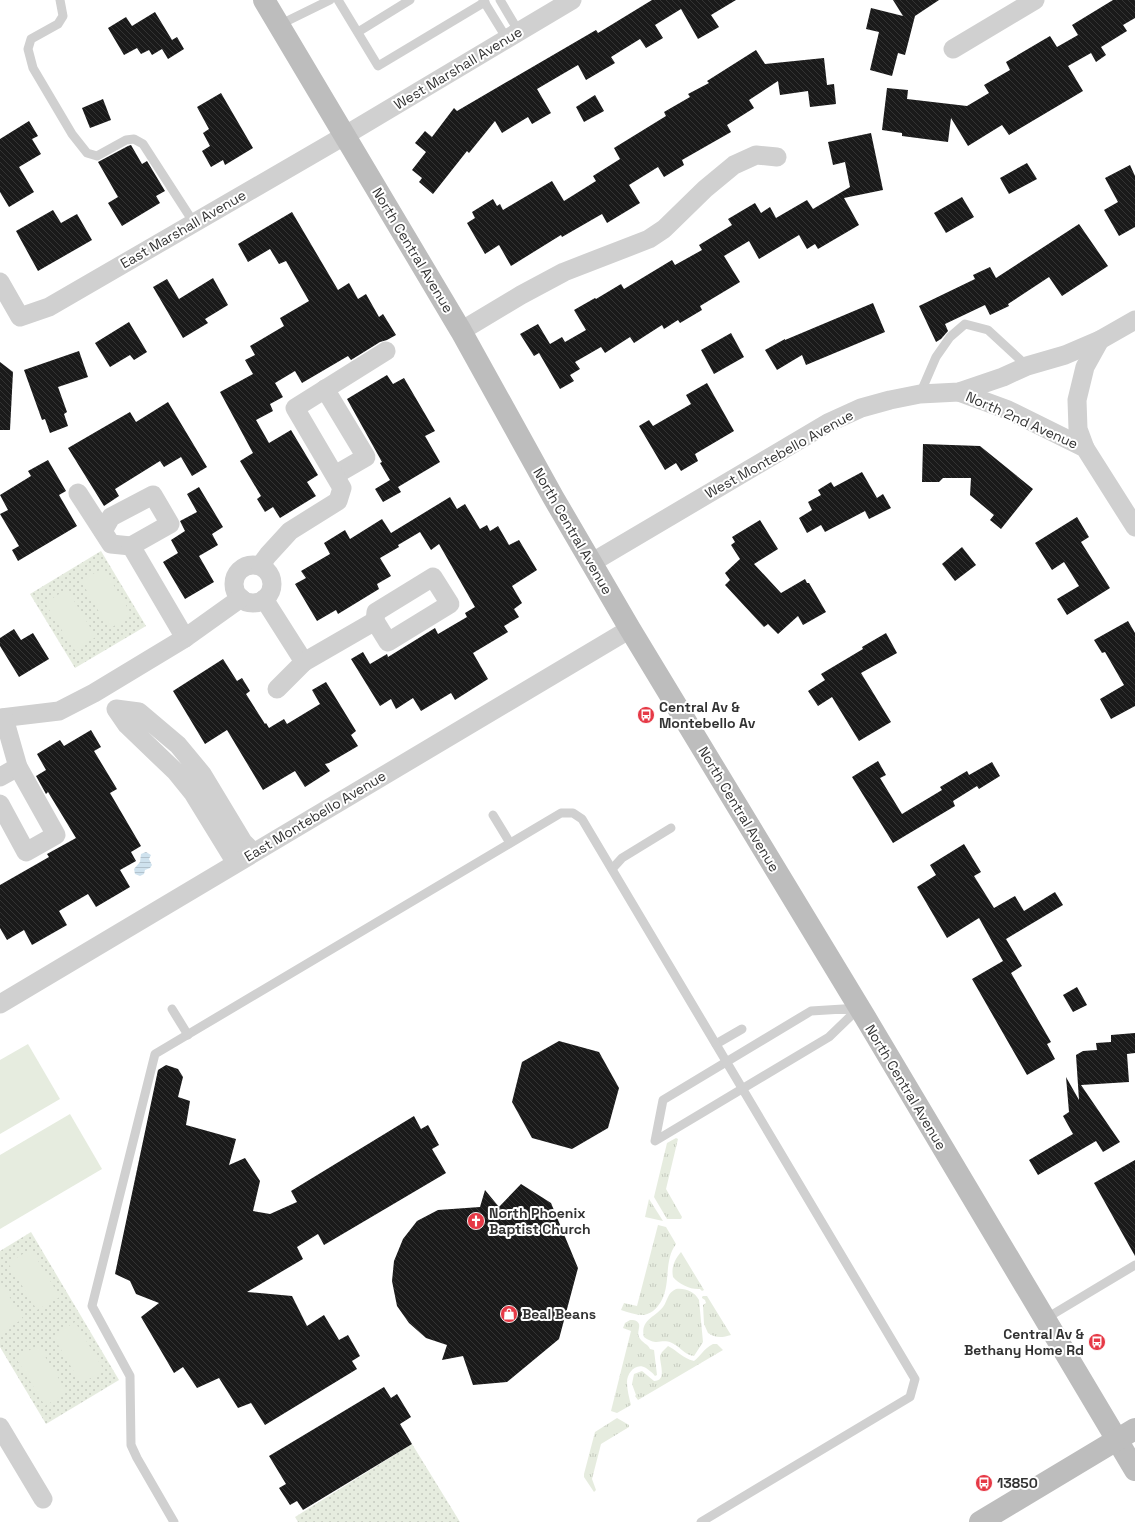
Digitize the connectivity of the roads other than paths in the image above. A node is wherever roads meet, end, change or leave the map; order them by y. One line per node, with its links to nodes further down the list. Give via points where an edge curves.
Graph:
1 (60, 0): 16 (lane, via 63,16 58,24 31,39 28,49 33,68 72,134 87,153 97,156 126,140 134,139 144,144)
2 (264, 0): 10 (main road, North Central Avenue)
3 (330, 0): 10 (lane)
4 (338, 0): 11 (lane)
5 (410, 0): 11 (lane)
6 (500, 0): 12 (lane)
7 (572, 0): 12 (street, West Marshall Avenue)
8 (1035, 0): 13 (street)
9 (484, 1): 11 (lane, via 378,66); 12 (lane)
10 (279, 25): 14 (main road, North Central Avenue)
11 (358, 32)
12 (513, 35): 14 (street, West Marshall Avenue)
13 (952, 49)
14 (344, 136): 16 (street, East Marshall Avenue); 19 (main road, North Central Avenue)
15 (777, 157): 19 (street, via 756,155 734,165 664,229 649,239 564,272)
16 (194, 223): 17 (street, East Marshall Avenue, via 49,307 20,317)
17 (0, 282)
18 (1135, 320): 20 (street, West Montebello Avenue)
19 (461, 331): 32 (main road, North Central Avenue)
20 (1100, 340): 22 (street, West Montebello Avenue); 26 (street, North 2nd Avenue, via 1085,367 1077,400 1078,429)
21 (386, 351): 23 (street)
22 (1028, 366): 24 (street, West Montebello Avenue); 25 (lane, via 988,330 965,324 950,337 936,357)
23 (325, 389): 27 (street, via 295,408); 27 (street, via 366,457)
24 (959, 392): 25 (street, West Montebello Avenue); 26 (street, North 2nd Avenue, via 1008,410)
25 (920, 394): 32 (street, West Montebello Avenue, via 861,408 828,423)
26 (1085, 448): 29 (street, North 2nd Avenue)
27 (335, 475): 33 (street, via 342,488 338,502 290,531)
28 (78, 492): 30 (street)
29 (1135, 527)
30 (103, 531): 31 (street, via 111,544); 31 (street, via 111,517 152,495 170,524)
31 (131, 546): 38 (street)
32 (591, 563): 37 (main road, North Central Avenue)
33 (260, 566): 34 (street, via 246,566 236,575 234,588); 35 (street, via 269,572 272,578 271,590)
34 (241, 598): 35 (street, via 252,603); 38 (street)
35 (264, 600): 39 (street)
36 (375, 621): 39 (street)
37 (630, 630): 50 (street, East Montebello Avenue); 54 (main road, North Central Avenue)
38 (185, 638): 41 (street)
39 (304, 662): 40 (street)
40 (276, 689)
41 (94, 693): 42 (street); 43 (street, via 59,711)
42 (116, 709): 50 (street, via 139,712 178,744 202,774 243,842); 51 (street, via 127,725 176,772 193,794)
43 (2, 718): 44 (street)
44 (18, 767): 45 (street); 46 (street, via 56,835 26,852)
45 (0, 777)
46 (0, 804)
47 (493, 815): 49 (lane)
48 (671, 828): 52 (lane, via 622,858)
49 (510, 843): 52 (lane, via 561,813 573,813 582,819); 57 (lane)
50 (253, 852): 51 (street, East Montebello Avenue)
51 (236, 863): 53 (street, East Montebello Avenue)
52 (612, 869): 58 (lane)
53 (0, 1004)
54 (860, 1008): 59 (lane, via 811,1011); 60 (lane, via 829,1037); 62 (main road, North Central Avenue)
55 (172, 1009): 57 (lane)
56 (742, 1029): 58 (lane)
57 (188, 1034): 68 (lane, via 155,1054 92,1306 130,1376 131,1445)
58 (716, 1044): 59 (lane)
59 (726, 1062): 60 (lane); 60 (lane, via 664,1100 655,1141)
60 (743, 1089): 69 (lane, via 915,1379 910,1397)
61 (1135, 1265): 62 (lane)
62 (1045, 1319): 65 (main road, North Central Avenue)
63 (0, 1427): 67 (street)
64 (1135, 1429): 65 (main road)
65 (1117, 1440): 66 (main road, North Central Avenue); 70 (main road)
66 (1135, 1470)
67 (43, 1499)
68 (174, 1522)
69 (701, 1522)
70 (980, 1522)

